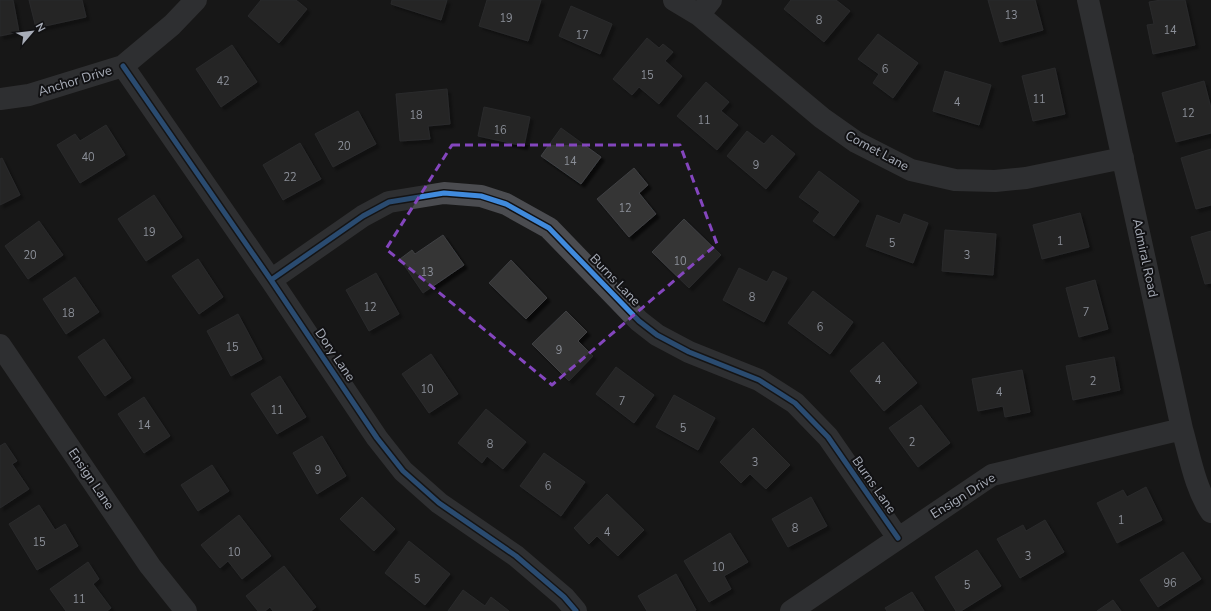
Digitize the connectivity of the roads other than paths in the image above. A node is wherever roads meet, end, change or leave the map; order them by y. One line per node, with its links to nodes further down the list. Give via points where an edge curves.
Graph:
1 (196, 0): 5 (street, Anchor Drive, via 172,25)
2 (674, 0): 4 (street, Comet Lane)
3 (1088, 0): 7 (street, Admiral Road)
4 (705, 8): 7 (street, Comet Lane, via 822,118 856,142 911,170 955,180 995,181 1026,178)
5 (123, 66): 6 (street, Anchor Drive, via 29,95); 8 (street, Dory Lane)
6 (0, 99)
7 (1123, 158): 10 (street, Admiral Road)
8 (271, 280): 12 (street, Burns Lane, via 363,216 389,202 444,193 481,196 506,204 549,228 639,321 657,335 688,352 759,380 795,403 828,437); 14 (street, Dory Lane, via 402,471 439,503 516,556 564,597)
9 (0, 345): 13 (street, Ensign Lane, via 150,566)
10 (1182, 429): 11 (street, Admiral Road, via 1202,497); 12 (street, Ensign Drive, via 992,475)
11 (1211, 512)
12 (898, 538): 15 (street, Ensign Drive)
13 (186, 611)
14 (576, 611)
15 (791, 611)

